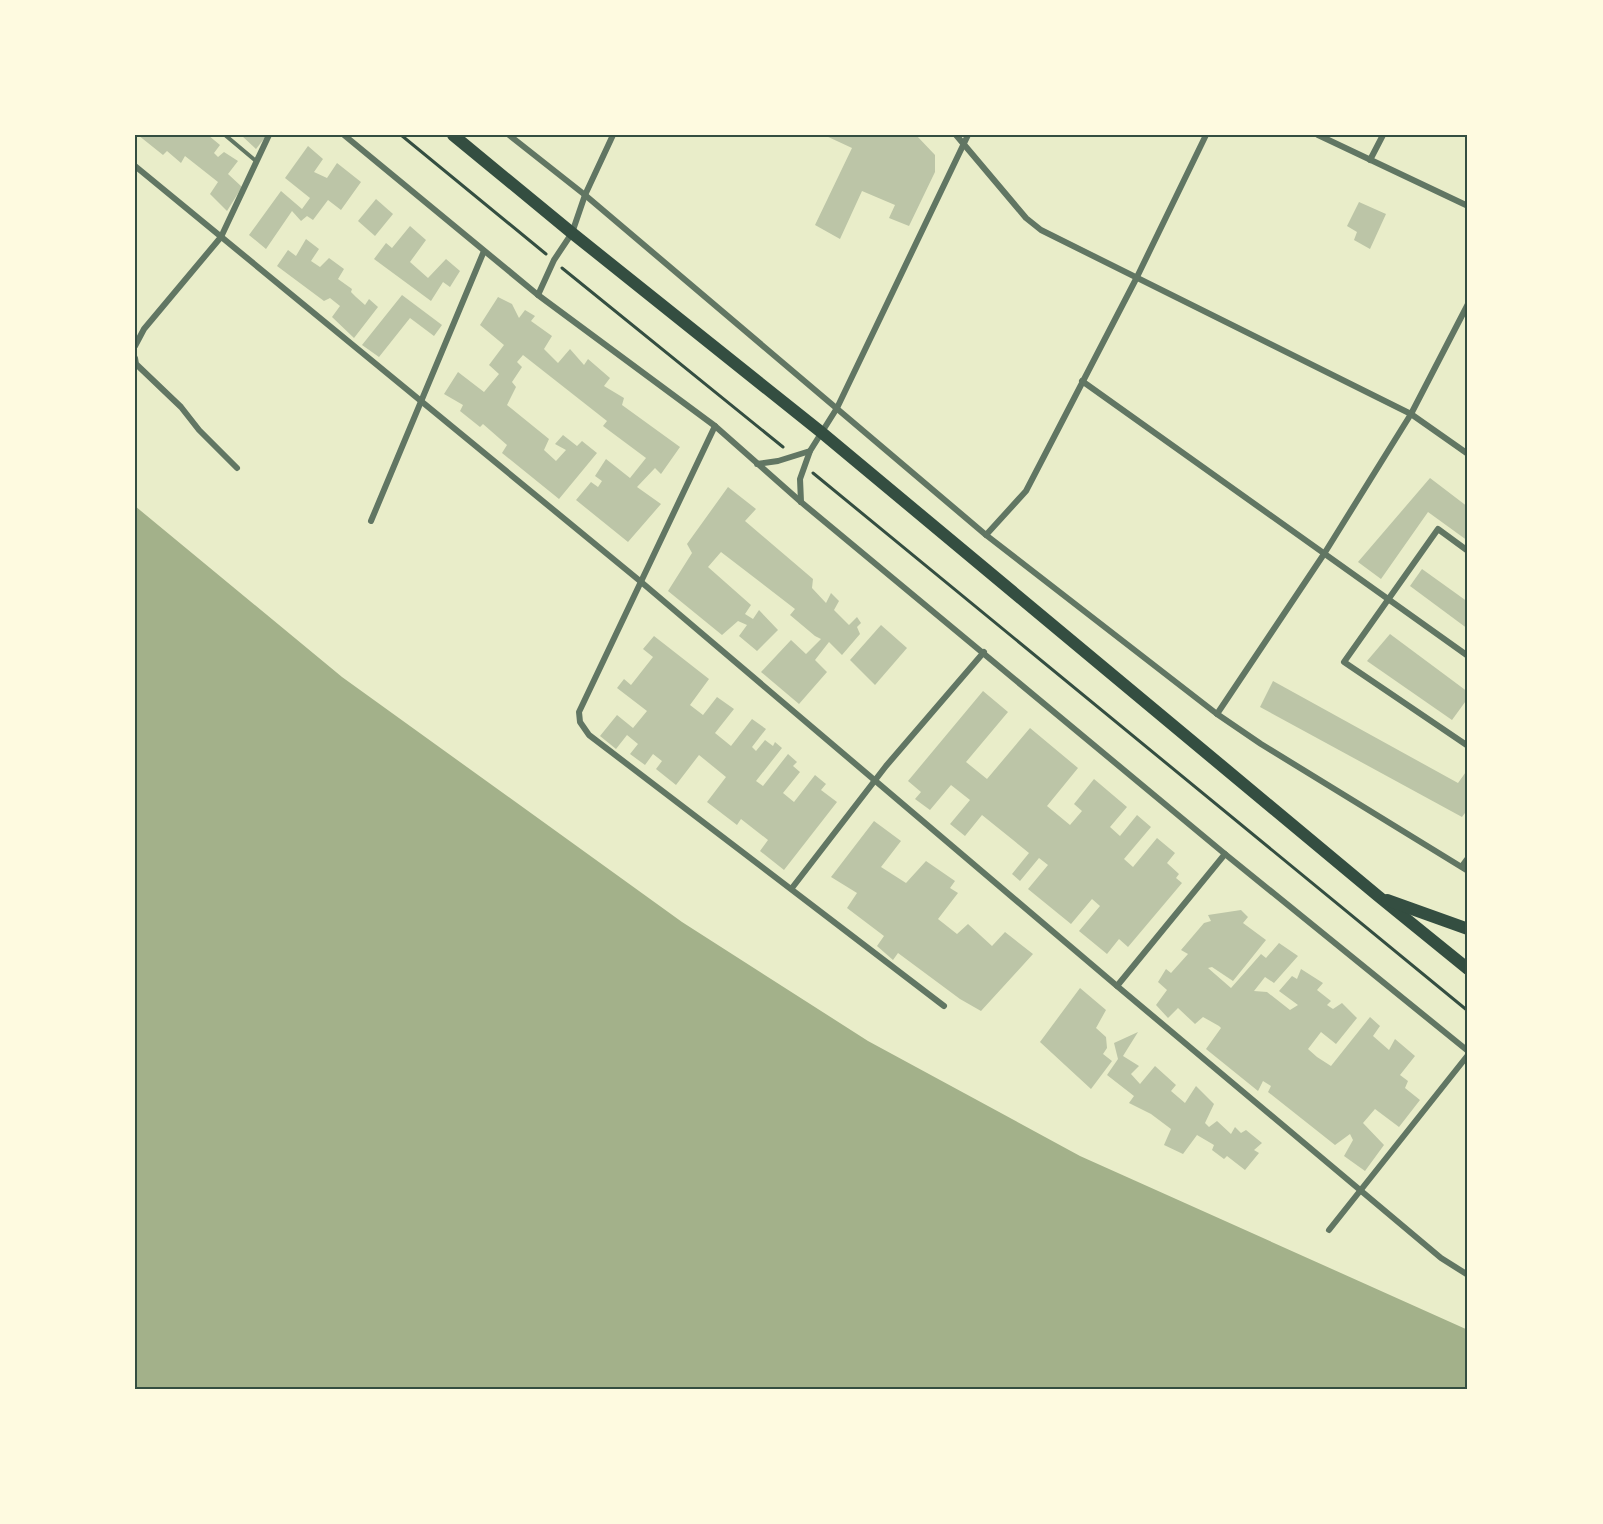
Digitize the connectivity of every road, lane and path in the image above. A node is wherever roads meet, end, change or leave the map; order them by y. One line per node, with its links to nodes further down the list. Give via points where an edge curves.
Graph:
1 (225, 135): 15 (lane)
2 (269, 135): 15 (street)
3 (344, 135): 21 (street)
4 (401, 135): 22 (path)
5 (453, 135): 19 (main road)
6 (509, 135): 17 (street)
7 (613, 135): 17 (street)
8 (956, 135): 13 (street)
9 (968, 135): 13 (street)
10 (1206, 135): 23 (street)
11 (1318, 135): 14 (street)
12 (1383, 135): 14 (street)
13 (963, 145): 23 (street, via 1041,230); 30 (street)
14 (1370, 160): 18 (street)
15 (256, 161): 20 (street)
16 (135, 166): 20 (street)
17 (585, 195): 19 (street); 30 (street)
18 (1468, 206)
19 (572, 233): 22 (street); 33 (main road)
20 (221, 237): 26 (street, via 144,329); 29 (street)
21 (484, 251): 24 (street); 29 (street)
22 (554, 260): 24 (street); 36 (path)
23 (1137, 279): 28 (street); 31 (street)
24 (538, 295): 32 (street)
25 (1468, 304): 31 (street)
26 (135, 346)
27 (135, 358): 39 (street, via 136,364)
28 (1082, 381): 42 (street, via 1026,491); 44 (street)
29 (421, 402): 41 (street); 45 (street)
30 (837, 408): 33 (street); 42 (street)
31 (1411, 414): 35 (street); 44 (street)
32 (715, 426): 37 (street); 45 (street)
33 (821, 432): 34 (street); 57 (main road)
34 (810, 451): 36 (street); 38 (street)
35 (1468, 453)
36 (796, 456): 37 (street)
37 (757, 464): 40 (street)
38 (804, 464): 40 (street); 62 (path)
39 (237, 468)
40 (801, 502): 47 (street)
41 (371, 521)
42 (986, 535): 49 (street)
43 (1468, 551): 46 (street, via 1438,529)
44 (1324, 554): 46 (street); 49 (street)
45 (640, 581): 51 (street); 56 (street, via 579,712 580,722 589,735)
46 (1387, 599): 48 (street); 50 (street, via 1344,662)
47 (984, 652): 51 (street); 52 (street)
48 (1468, 656)
49 (1217, 714): 54 (street)
50 (1468, 746)
51 (875, 780): 56 (street); 60 (street)
52 (1225, 854): 60 (street); 63 (street)
53 (1468, 858): 54 (street)
54 (1462, 866): 55 (street)
55 (1468, 871)
56 (792, 888): 61 (street)
57 (1378, 896): 58 (main road); 59 (main road)
58 (1468, 929)
59 (1468, 969)
60 (1117, 986): 65 (street)
61 (944, 1005)
62 (1468, 1011)
63 (1468, 1051)
64 (1468, 1055): 65 (street)
65 (1361, 1189): 66 (street); 67 (street, via 1441,1258)
66 (1329, 1230)
67 (1468, 1275)

